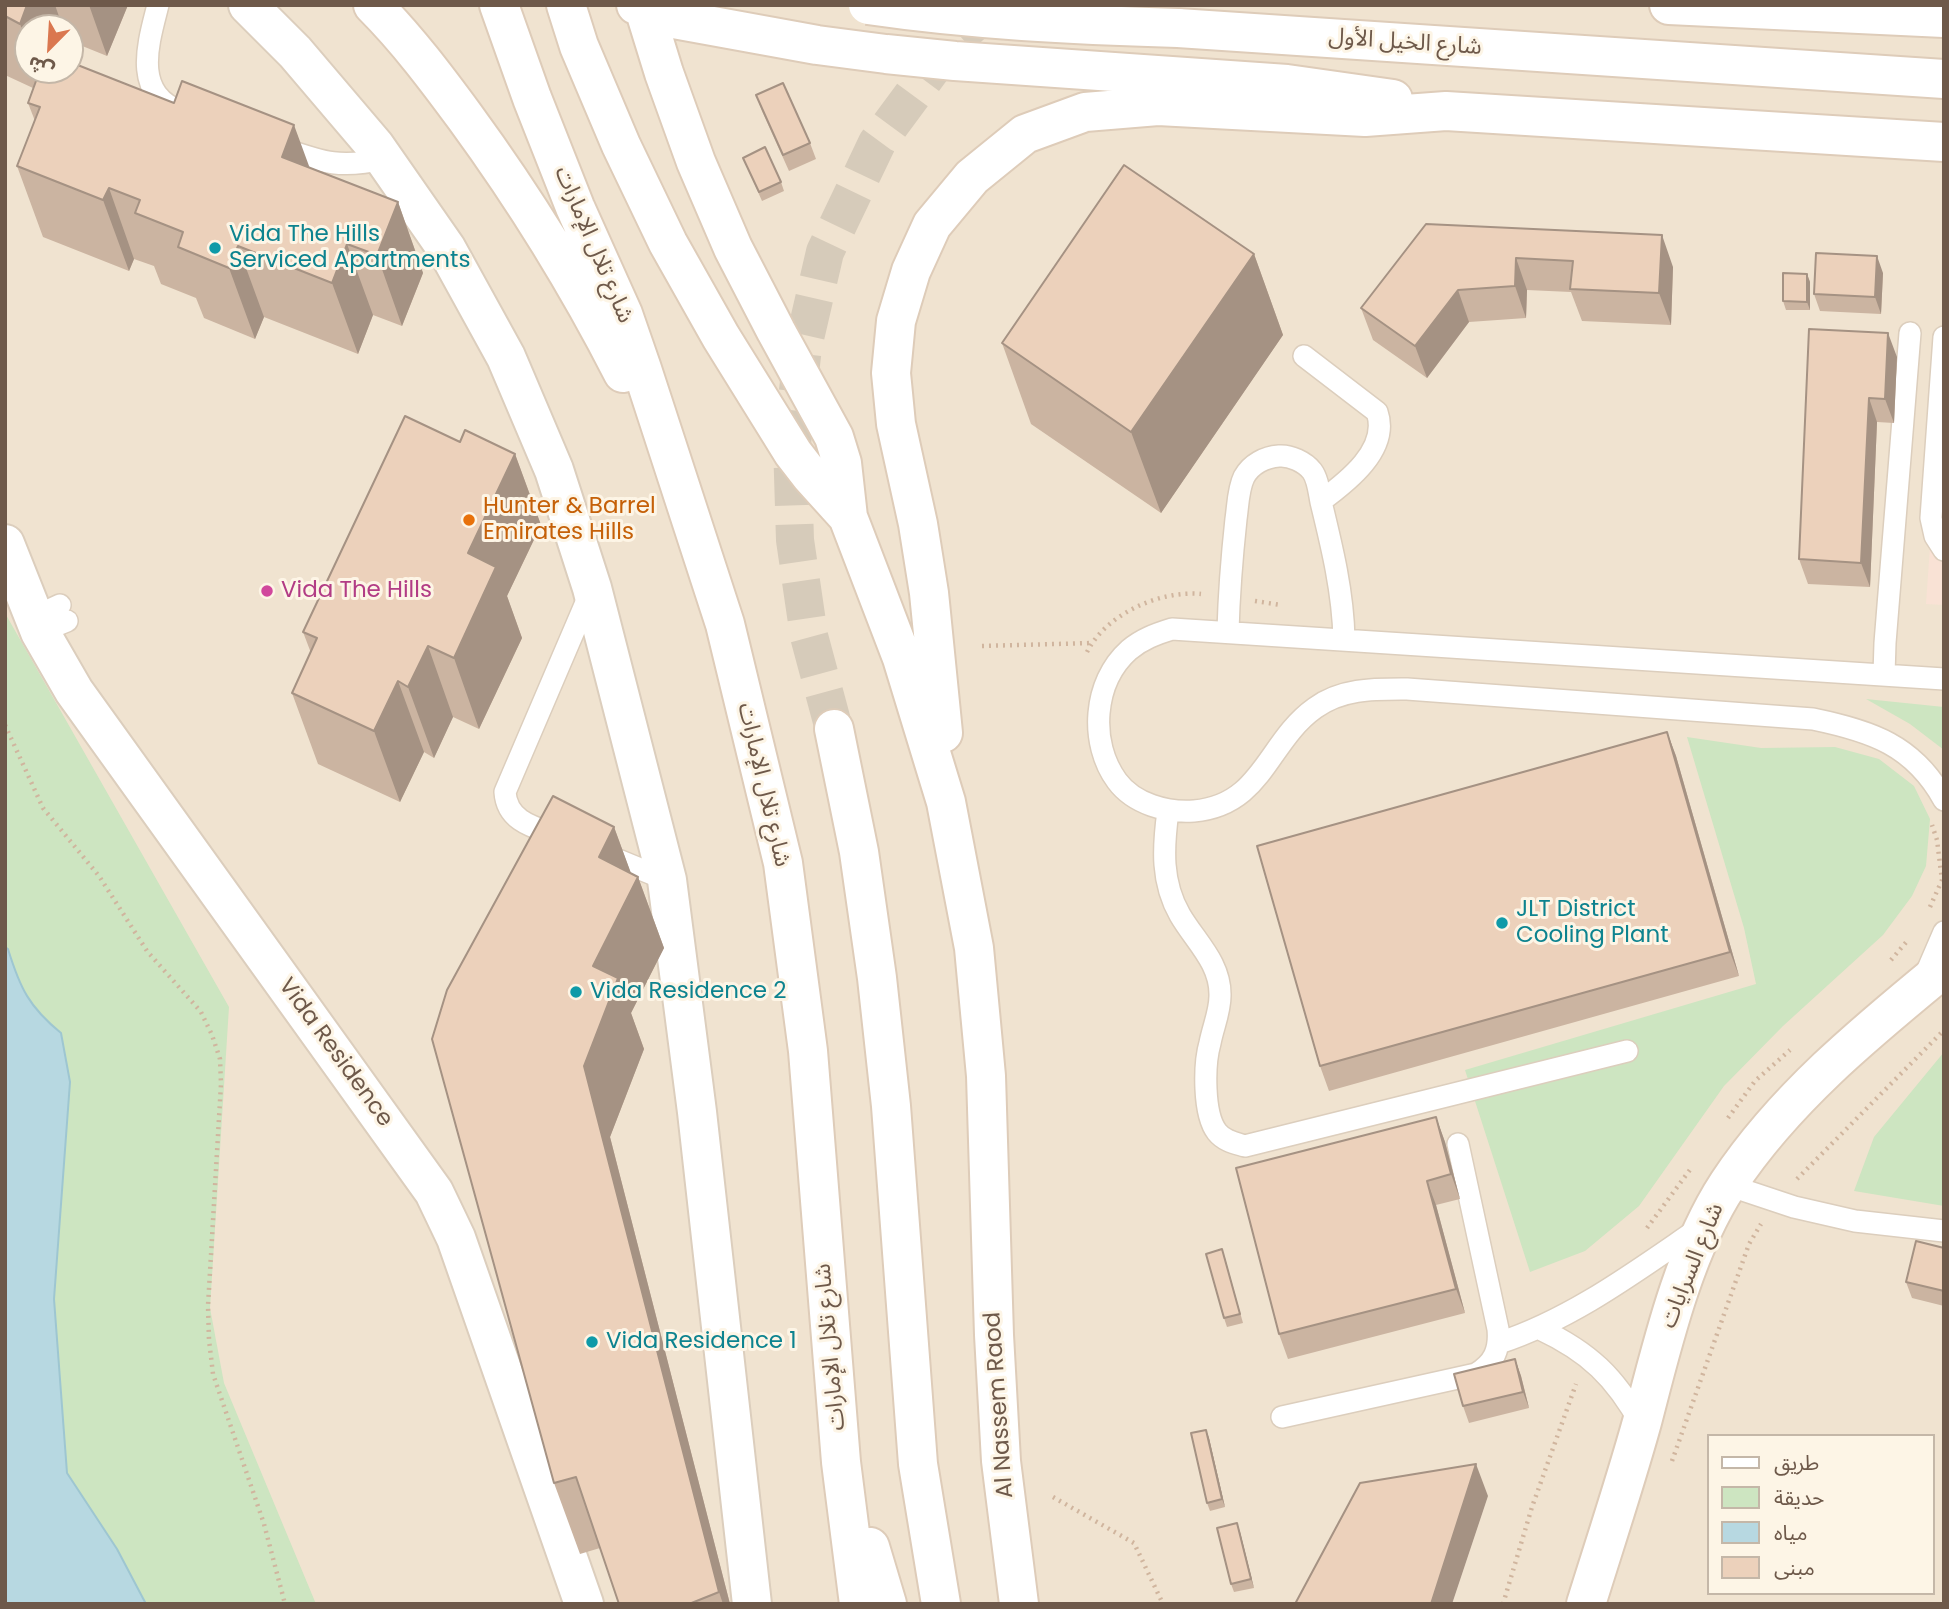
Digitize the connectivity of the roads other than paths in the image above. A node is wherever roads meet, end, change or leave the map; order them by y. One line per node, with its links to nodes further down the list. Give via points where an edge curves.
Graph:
1 (158, 5): 12 (lane, via 147,50 153,89 173,108)
2 (248, 5): 15 (main road, via 295,52)
3 (373, 5): 19 (main road, via 445,91 549,239)
4 (499, 5): 19 (main road, شارع تلال الإمارات, via 570,195 623,314)
5 (868, 5): 10 (main road, شارع الخيل الأول, bridge, via 964,18)
6 (1670, 5): 9 (main road)
7 (641, 6): 11 (main road, via 674,19 817,45 1328,88); 21 (main road, via 696,162 728,235 834,437 847,489)
8 (565, 9): 21 (main road, via 621,145 668,243 793,453)
9 (1944, 18)
10 (1944, 79)
11 (1446, 111): 14 (main road); 31 (main road, via 1365,117 1158,106 1085,112 1025,134 972,177 932,225 911,271 896,321 891,373 896,424 929,593)
12 (199, 118)
13 (262, 141): 15 (lane, via 326,163 347,166)
14 (1944, 142)
15 (384, 159): 24 (main road, via 446,248 506,357 554,470)
16 (1910, 333): 27 (lane)
17 (1944, 337): 23 (lane, via 1931,519)
18 (1304, 356): 20 (lane, via 1377,412 1381,424 1379,436 1355,473)
19 (677, 479): 45 (main road, شارع تلال الإمارات, via 725,624 783,863 808,1051)
20 (1321, 501): 25 (lane, via 1312,471 1285,456 1255,464 1245,477); 26 (lane)
21 (848, 517): 31 (main road, via 902,658)
22 (5, 544): 47 (main road, Vida Residence, via 50,619 74,691 434,1192 456,1238)
23 (1944, 550)
24 (592, 588): 33 (main road); 33 (lane, via 508,783 506,802 518,819)
25 (1228, 631): 26 (lane); 32 (lane, via 1172,629 1149,636 1129,650 1103,690 1100,738 1107,763 1119,784 1142,801)
26 (1344, 639): 27 (lane)
27 (1884, 675): 28 (lane)
28 (1944, 679)
29 (834, 729): 51 (main road, via 859,852 877,978 918,1464)
30 (1944, 800): 32 (lane, via 1933,780 1899,748 1859,729 1813,719 1372,689 1345,694 1316,707 1293,727 1245,792 1223,805)
31 (946, 802): 52 (main road, Al Nassem Raod, via 974,947 986,1076 1001,1461)
32 (1168, 811): 36 (lane, via 1163,846 1166,882 1180,915 1215,967 1220,995 1207,1056 1206,1093 1216,1132 1229,1142 1245,1146)
33 (667, 880): 48 (main road)
34 (1944, 932): 35 (lane)
35 (1931, 978): 38 (main road, شارع السرايات, via 1855,1042 1796,1102 1759,1141)
36 (1627, 1051)
37 (1458, 1144): 42 (lane)
38 (1728, 1185): 39 (main road, شارع السرايات); 40 (lane, via 1855,1221)
39 (1706, 1224): 41 (lane); 44 (main road, شارع السرايات, via 1676,1302)
40 (1944, 1231)
41 (1540, 1329): 42 (lane); 44 (lane, via 1589,1356 1610,1376)
42 (1499, 1343): 43 (lane, via 1496,1356 1476,1374)
43 (1282, 1417)
44 (1641, 1424): 46 (main road, شارع السرايات)
45 (841, 1462): 49 (main road, شارع تلال الإمارات); 50 (main road)
46 (1629, 1466): 53 (main road); 54 (main road, شارع السرايات)
47 (584, 1604)
48 (752, 1604)
49 (859, 1604)
50 (887, 1604)
51 (942, 1604)
52 (1019, 1604)
53 (1560, 1604)
54 (1587, 1604)

